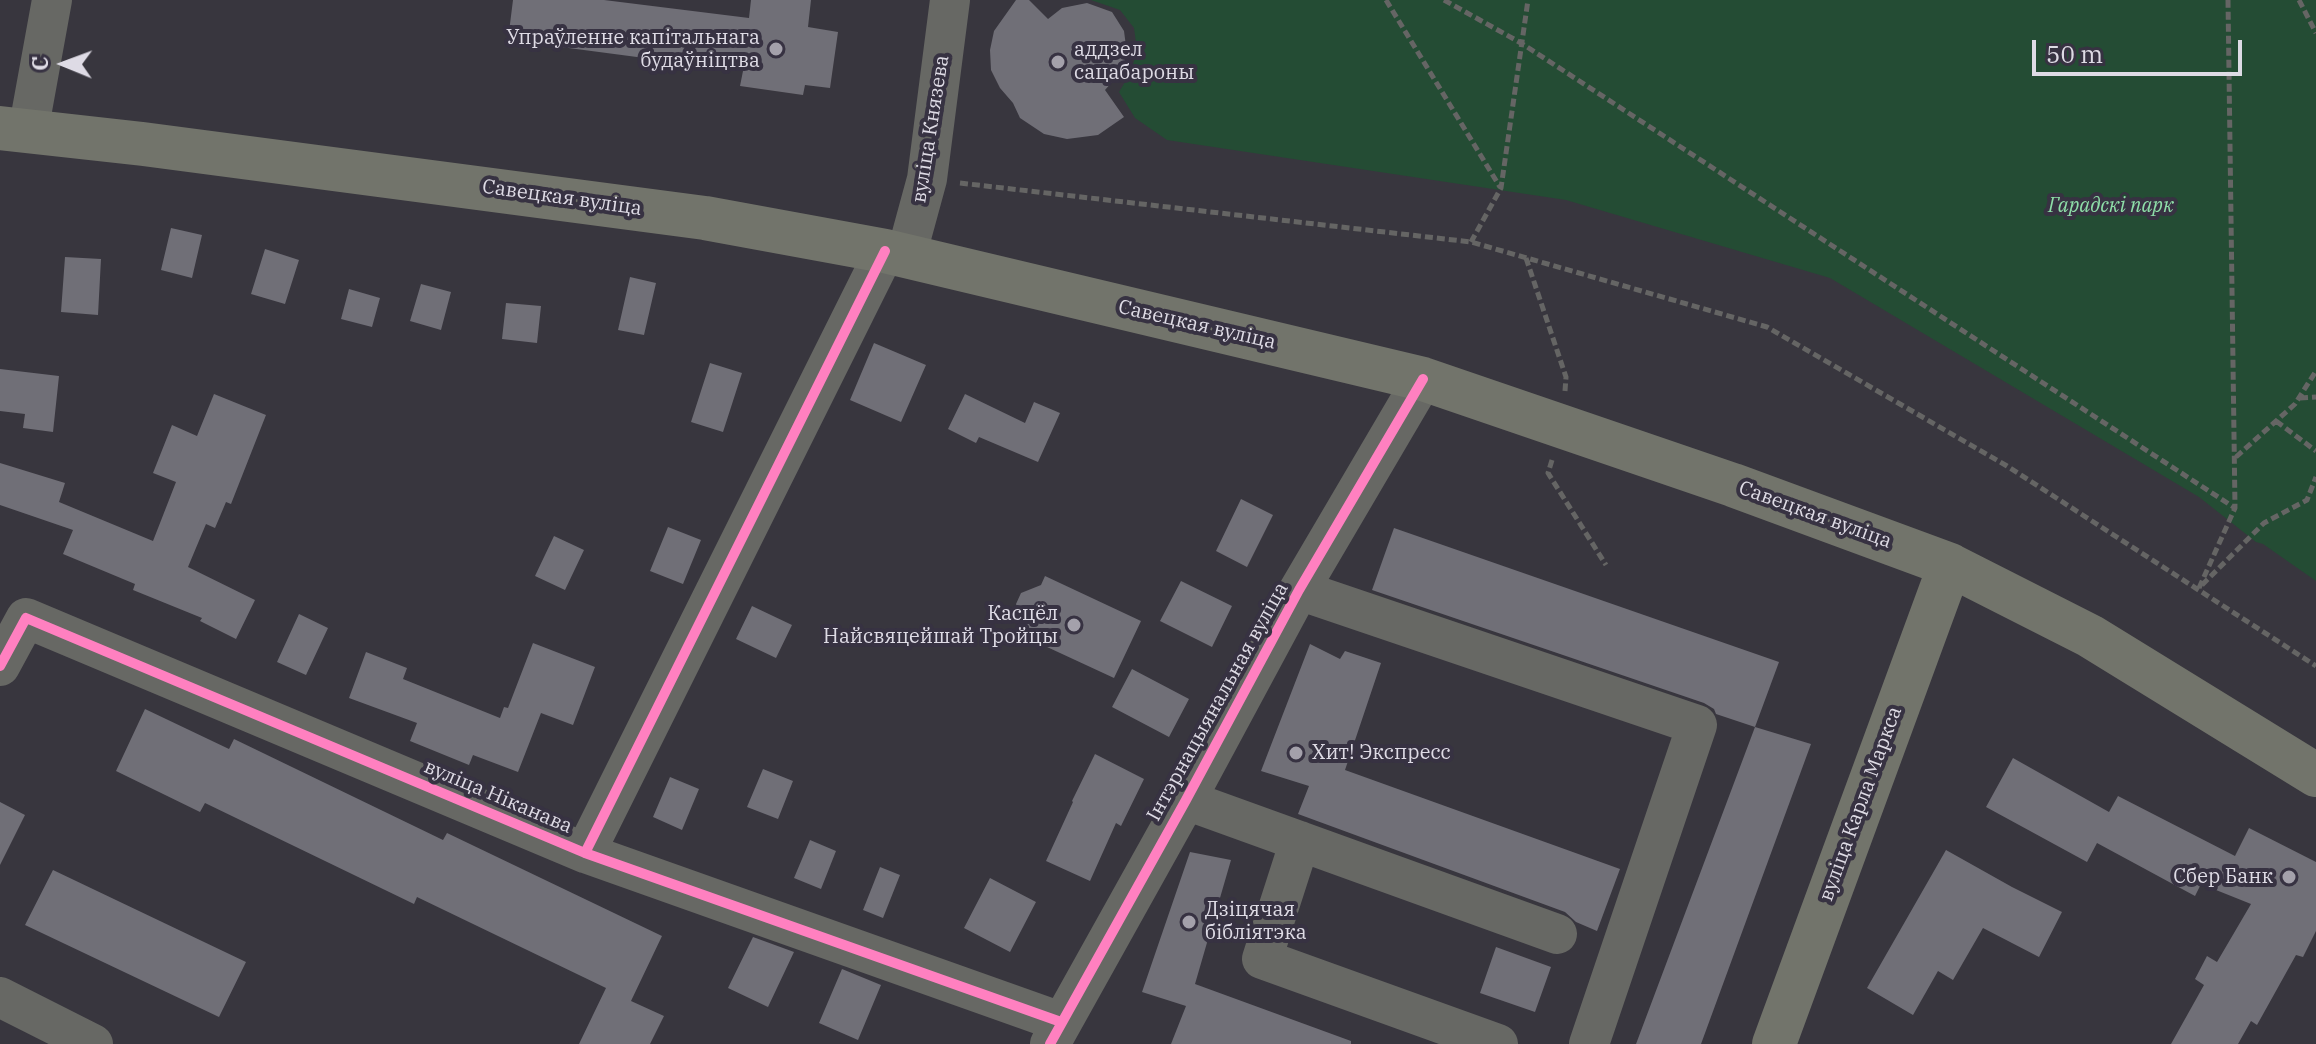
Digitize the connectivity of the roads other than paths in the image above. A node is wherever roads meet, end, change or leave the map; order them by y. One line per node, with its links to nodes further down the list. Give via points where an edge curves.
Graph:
1 (52, 0): 3 (street)
2 (950, 0): 4 (street, вуліца Князева, via 927,179)
3 (14, 130): 4 (main road, Савецкая вуліца, via 705,218)
4 (895, 254): 5 (main road, Савецкая вуліца); 12 (street, вуліца Князева)
5 (1423, 379): 6 (main road, Савецкая вуліца); 7 (street, Інтэрнацыянальная вуліца)
6 (1950, 565): 9 (main road, Савецкая вуліца, via 2090,636); 19 (main road, вуліца Карла Маркса)
7 (1299, 590): 10 (street, Інтэрнацыянальная вуліца); 18 (street, via 1697,725)
8 (0, 666): 12 (street, вуліца Ніканава, via 26,618)
9 (2316, 775)
10 (1186, 800): 11 (street); 15 (street, Інтэрнацыянальная вуліца)
11 (1300, 841): 13 (street); 17 (street, via 1262,959)
12 (585, 853): 15 (street, вуліца Ніканава)
13 (1557, 934)
14 (0, 997): 16 (street)
15 (1055, 1033)
16 (93, 1044)
17 (1498, 1044)
18 (1589, 1044)
19 (1774, 1044)

